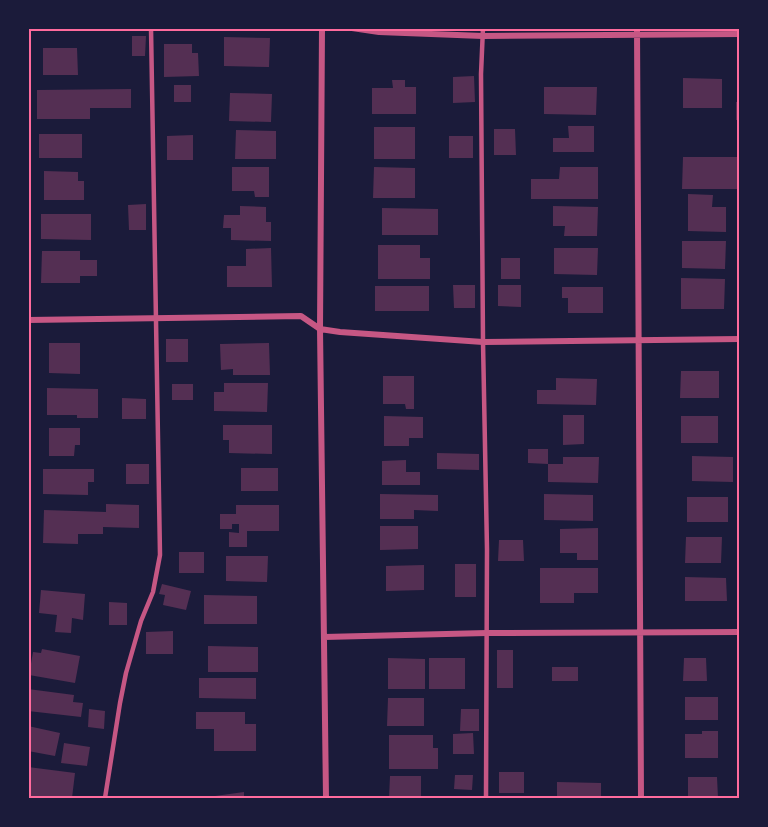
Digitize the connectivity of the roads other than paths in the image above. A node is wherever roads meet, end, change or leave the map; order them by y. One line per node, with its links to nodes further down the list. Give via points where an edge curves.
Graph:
1 (151, 28): 7 (lane)
2 (322, 28): 9 (street)
3 (352, 28): 4 (street, via 379,32)
4 (483, 32): 5 (street); 12 (lane)
5 (638, 32): 6 (street); 11 (street)
6 (740, 34)
7 (156, 318): 8 (street); 9 (street, via 301,316); 17 (lane, via 160,555 153,592 126,673)
8 (28, 320)
9 (320, 329): 12 (street); 16 (street)
10 (740, 339): 11 (street)
11 (640, 341): 12 (street); 13 (street)
12 (483, 342): 15 (lane)
13 (640, 632): 14 (street); 15 (street); 20 (street)
14 (740, 632)
15 (487, 633): 16 (street); 19 (lane)
16 (324, 637): 18 (street)
17 (105, 798)
18 (326, 798)
19 (486, 798)
20 (641, 798)

